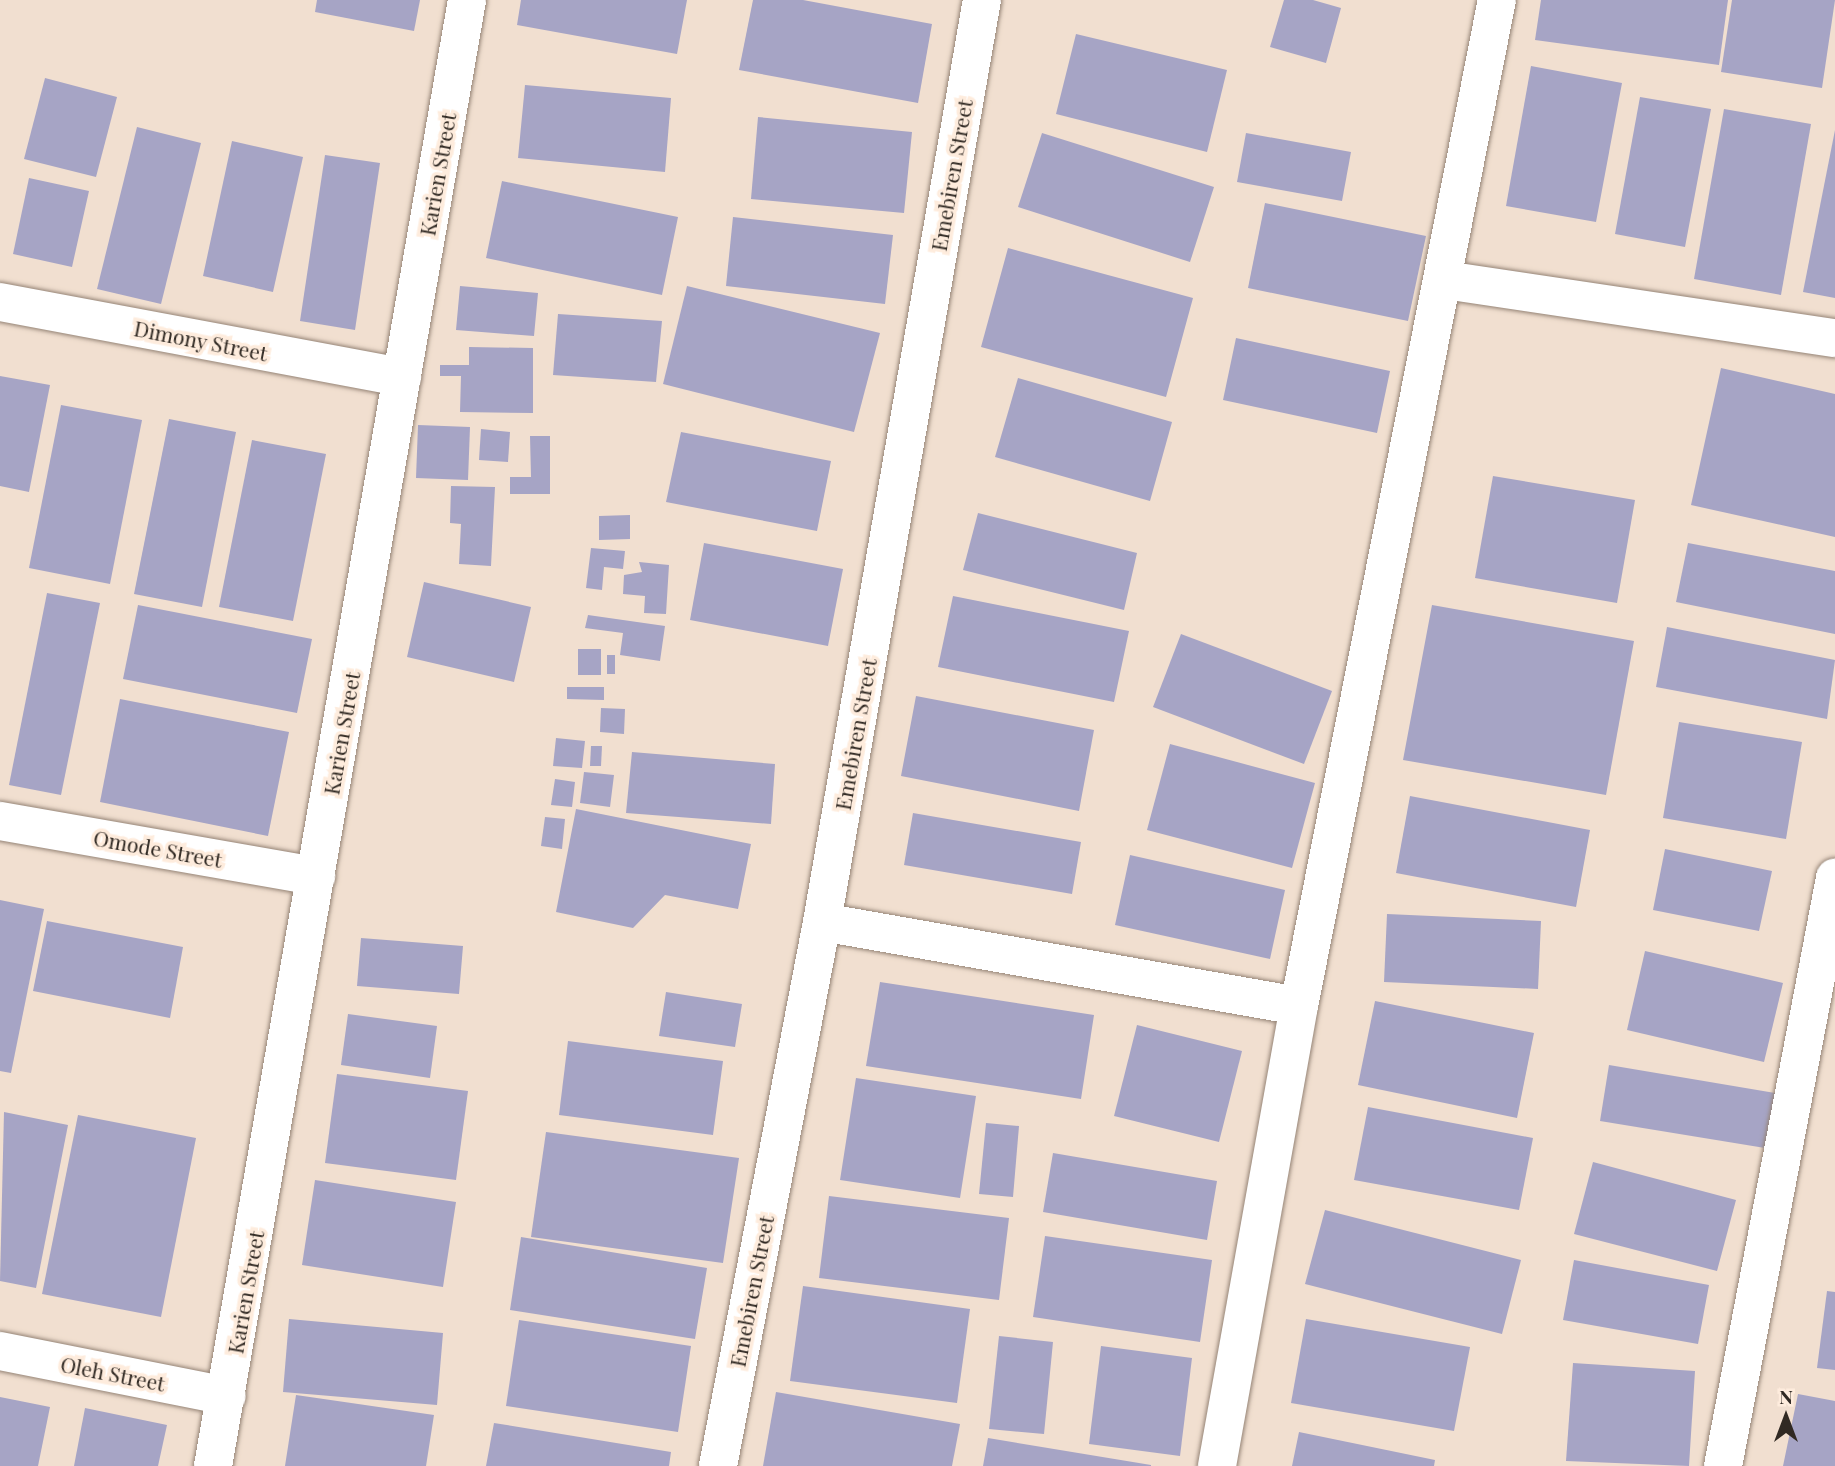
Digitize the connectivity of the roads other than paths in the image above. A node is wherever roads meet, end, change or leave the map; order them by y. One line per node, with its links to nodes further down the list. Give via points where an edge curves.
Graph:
1 (467, 0): 7 (street, Karien Street)
2 (982, 0): 11 (street, Emebiren Street)
3 (1497, 0): 4 (street)
4 (1444, 280): 6 (street); 12 (street)
5 (0, 302): 7 (street, Dimony Street)
6 (1835, 338)
7 (401, 377): 9 (street, Karien Street)
8 (0, 821): 9 (street, Omode Street)
9 (316, 876): 14 (street, Karien Street)
10 (1835, 878): 18 (street)
11 (822, 922): 12 (street); 16 (street, Emebiren Street)
12 (1299, 1006): 17 (street)
13 (0, 1351): 14 (street, Oleh Street)
14 (227, 1396): 15 (street, Karien Street)
15 (214, 1466)
16 (718, 1466)
17 (1217, 1466)
18 (1723, 1466)

